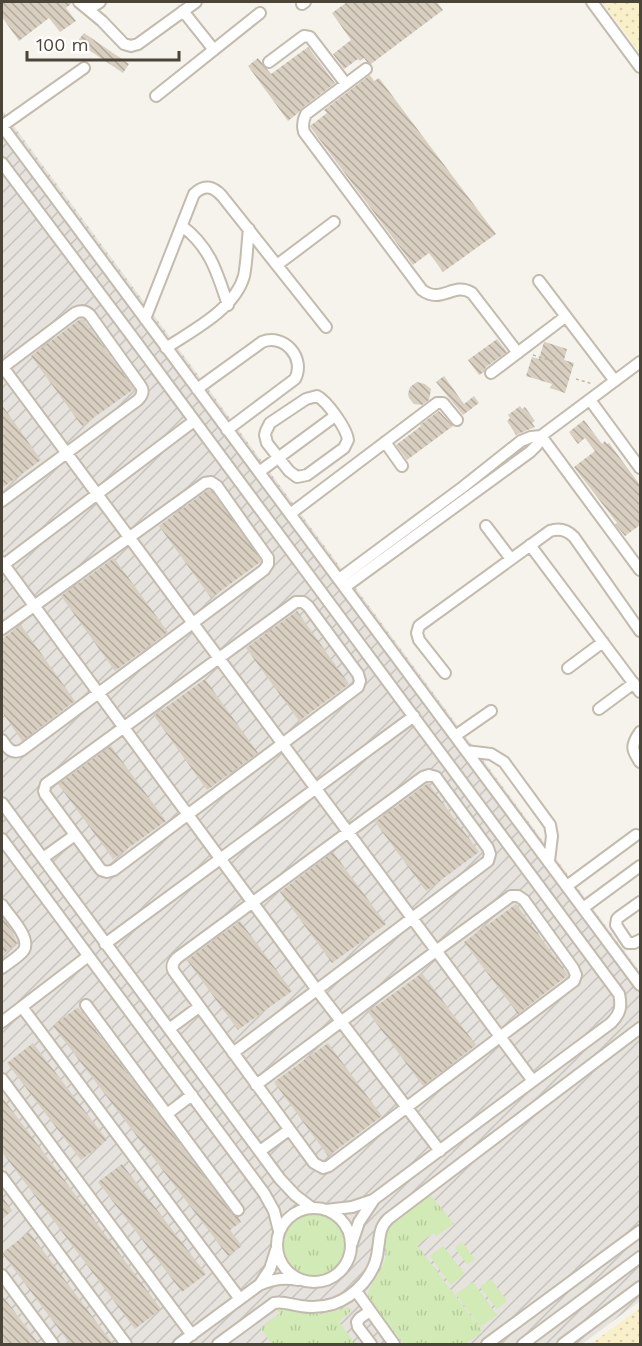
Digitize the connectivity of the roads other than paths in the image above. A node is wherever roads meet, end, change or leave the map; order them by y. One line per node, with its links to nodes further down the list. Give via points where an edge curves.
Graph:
1 (79, 2): 5 (street)
2 (100, 2): 5 (street)
3 (592, 2): 9 (street)
4 (189, 5): 5 (street, via 131,46 124,44); 7 (street)
5 (89, 9)
6 (260, 13): 7 (street)
7 (214, 50): 13 (street)
8 (269, 62): 12 (street, via 304,36 310,37)
9 (640, 67)
10 (84, 69): 14 (street)
11 (366, 69): 12 (street)
12 (346, 84): 28 (street, via 306,114 303,132 422,290 437,296 469,290)
13 (156, 96)
14 (2, 126): 23 (street)
15 (2, 163): 25 (street)
16 (334, 222): 19 (street)
17 (182, 226): 18 (street, via 194,194 208,187 216,189); 21 (street, via 209,255); 23 (street)
18 (249, 230): 19 (street); 21 (street, via 244,276)
19 (278, 265): 24 (street)
20 (538, 281): 22 (street)
21 (228, 304): 27 (street)
22 (566, 317): 28 (street); 32 (street)
23 (145, 319): 27 (street)
24 (326, 327)
25 (132, 335): 26 (street); 37 (street)
26 (114, 348): 30 (street, via 90,315 81,311); 41 (street, via 140,384 142,394)
27 (166, 348): 33 (street)
28 (519, 352): 31 (street)
29 (640, 362): 32 (street)
30 (2, 367): 41 (street)
31 (492, 373)
32 (610, 385): 34 (street)
33 (196, 389): 38 (street); 38 (street, via 267,340 283,342 295,356 299,365 295,379)
34 (590, 400): 39 (street); 44 (street)
35 (336, 416): 42 (street); 42 (street, via 348,437 341,450 301,477 291,474); 42 (street, via 323,400 313,396 270,423 266,439)
36 (457, 420): 40 (street, via 439,402)
37 (194, 421): 46 (street); 48 (street)
38 (227, 430): 45 (street)
39 (541, 436): 56 (street); 57 (street, via 521,441 466,491)
40 (385, 442): 43 (street); 49 (street)
41 (66, 453): 46 (street); 47 (street)
42 (279, 458): 45 (street)
43 (402, 466)
44 (640, 468)
45 (259, 472): 49 (street)
46 (97, 494): 52 (street); 55 (street)
47 (2, 501)
48 (260, 508): 50 (street); 62 (street)
49 (290, 514): 57 (street)
50 (243, 522): 52 (street, via 217,486 208,482); 59 (street, via 268,558 267,567)
51 (486, 526): 54 (street)
52 (129, 537): 58 (street); 59 (street)
53 (530, 545): 54 (street); 61 (street, via 550,531 571,534); 63 (street)
54 (510, 559): 67 (street, via 419,626 419,640)
55 (2, 564): 58 (street)
56 (640, 570)
57 (342, 583): 75 (street)
58 (34, 606): 60 (street); 69 (street)
59 (193, 623): 65 (street); 69 (street)
60 (2, 629)
61 (640, 631)
62 (352, 633): 64 (street); 72 (street)
63 (603, 642): 66 (street); 68 (street)
64 (336, 645): 65 (street, via 308,606 299,602); 77 (street, via 360,678 358,687)
65 (219, 658): 73 (street); 77 (street)
66 (568, 668)
67 (445, 673)
68 (637, 688): 70 (street)
69 (98, 693): 73 (street); 76 (street, via 19,752 9,750)
70 (599, 709)
71 (491, 711): 75 (street)
72 (414, 716): 80 (street); 81 (street)
73 (123, 727): 84 (street); 86 (street, via 46,784 45,794)
74 (640, 732): 79 (street, via 633,746)
75 (455, 736): 78 (street)
76 (2, 740)
77 (282, 744): 80 (street); 84 (street)
78 (466, 751): 92 (street); 92 (street, via 491,754 504,762 550,825)
79 (640, 762)
80 (315, 788): 85 (street); 91 (street)
81 (473, 797): 83 (street); 100 (street)
82 (2, 803): 90 (street)
83 (459, 807): 85 (street, via 436,777 429,775); 99 (street, via 490,851 490,858)
84 (188, 815): 86 (street, via 111,872 98,868); 91 (street)
85 (348, 832): 95 (street); 99 (street)
86 (75, 835): 90 (street)
87 (636, 835): 94 (street)
88 (2, 840): 89 (street)
89 (5, 852): 105 (street)
90 (43, 858): 103 (street)
91 (220, 858): 95 (street); 103 (street)
92 (549, 861): 94 (street)
93 (640, 866): 98 (street)
94 (567, 886): 98 (street)
95 (253, 902): 108 (street); 111 (street, via 174,961 173,971)
96 (640, 902): 102 (street, via 619,917 616,925 628,943)
97 (2, 905): 106 (street, via 26,943 22,952)
98 (583, 908): 107 (street)
99 (412, 918): 104 (street); 108 (street)
100 (566, 922): 101 (street); 119 (street, via 619,994 620,1010 611,1023)
101 (549, 935): 104 (street, via 524,900 515,896); 116 (street, via 573,968 575,978)
102 (640, 940)
103 (105, 944): 115 (street)
104 (436, 951): 113 (street); 116 (street)
105 (87, 957): 110 (street); 121 (street)
106 (2, 968)
107 (639, 982)
108 (317, 990): 113 (street); 117 (street)
109 (86, 1005): 123 (street)
110 (22, 1007): 112 (street); 142 (street)
111 (199, 1007): 115 (street); 117 (street)
112 (2, 1022)
113 (342, 1022): 120 (street); 122 (street)
114 (640, 1028): 141 (street, via 388,1220 381,1228 375,1263)
115 (169, 1029): 125 (street)
116 (500, 1037): 119 (street); 122 (street)
117 (232, 1053): 120 (street)
118 (2, 1078): 144 (street)
119 (533, 1082): 126 (street)
120 (256, 1085): 124 (street)
121 (192, 1095): 123 (street); 132 (street, via 264,1193)
122 (407, 1107): 124 (street, via 326,1168 316,1166); 126 (street)
123 (167, 1114): 130 (street)
124 (289, 1130): 125 (street)
125 (260, 1151): 129 (street, via 287,1187)
126 (440, 1151): 128 (street)
127 (2, 1177): 146 (street)
128 (373, 1200): 131 (street, via 352,1208); 134 (street, via 359,1222)
129 (312, 1208): 131 (street); 132 (street, via 292,1215)
130 (238, 1210)
131 (326, 1210): 134 (street, via 347,1228)
132 (279, 1231): 135 (street)
133 (640, 1231): 151 (street)
134 (351, 1246): 138 (street, via 344,1266 329,1279)
135 (276, 1250): 138 (street, via 285,1268); 139 (street)
136 (640, 1257): 152 (street)
137 (2, 1275): 145 (street)
138 (302, 1280): 139 (street, via 280,1278)
139 (259, 1285): 142 (street)
140 (640, 1287): 153 (street)
141 (356, 1291): 143 (street); 148 (street, via 322,1306 274,1303)
142 (240, 1299): 144 (street)
143 (370, 1311): 149 (street, via 357,1322); 150 (street)
144 (192, 1335): 147 (street)
145 (53, 1344)
146 (126, 1344)
147 (179, 1344)
148 (218, 1344)
149 (371, 1344)
150 (394, 1344)
151 (487, 1344)
152 (523, 1344)
153 (563, 1344)

